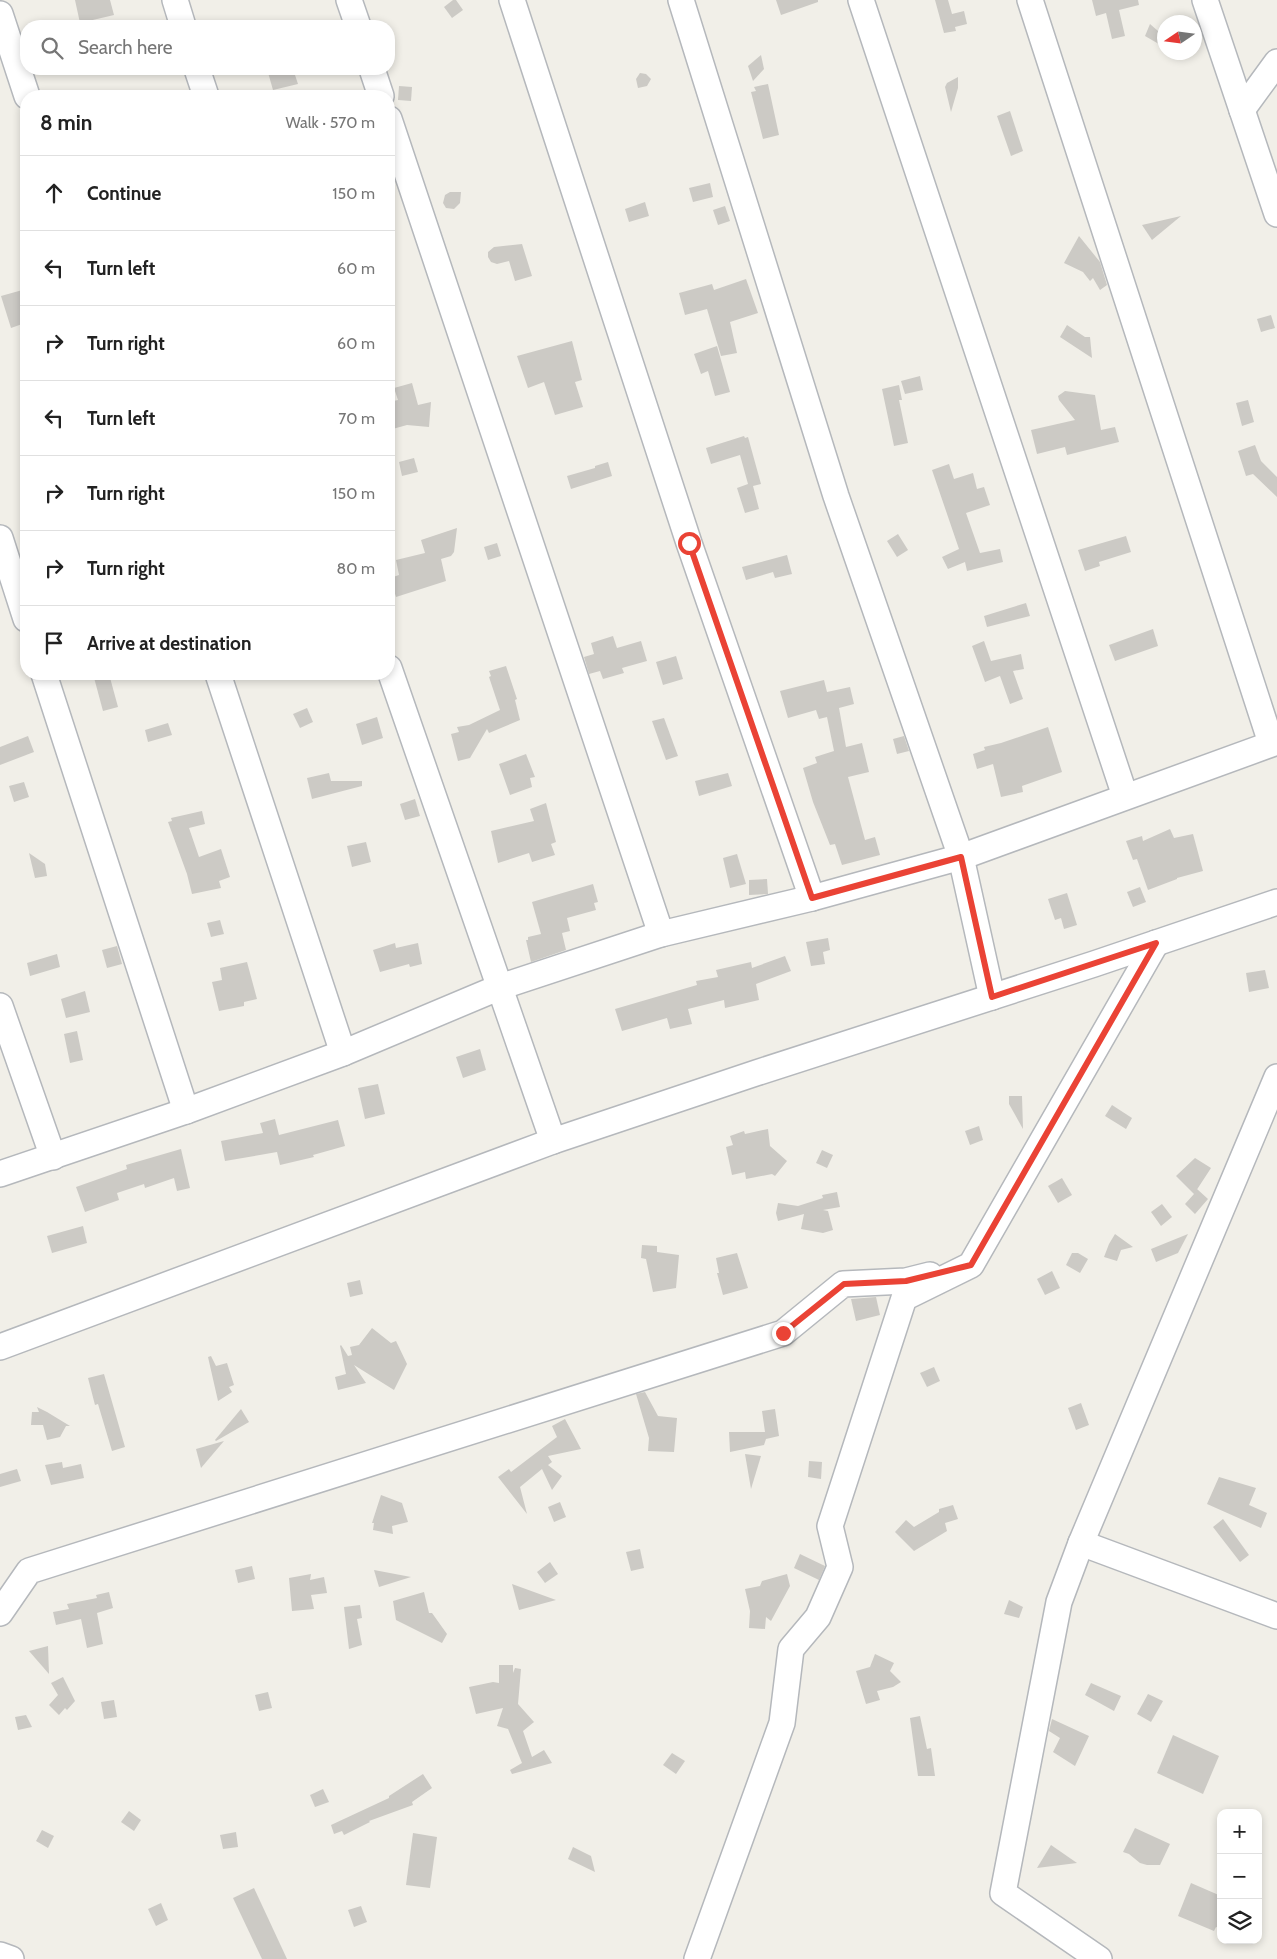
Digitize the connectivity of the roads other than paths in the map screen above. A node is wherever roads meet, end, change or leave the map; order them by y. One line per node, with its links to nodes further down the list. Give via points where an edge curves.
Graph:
1 (175, 0): 9 (street)
2 (349, 0): 10 (street)
3 (512, 0): 30 (street, via 689,543)
4 (681, 0): 29 (street, via 836,496)
5 (861, 0): 28 (street)
6 (1030, 0): 27 (street)
7 (1205, 0): 19 (street)
8 (0, 14): 13 (street)
9 (181, 20)
10 (356, 20)
11 (1277, 62): 19 (street)
12 (20, 75): 16 (street)
13 (20, 75)
14 (199, 75): 17 (street)
15 (374, 75): 18 (street)
16 (25, 90)
17 (204, 90)
18 (379, 90)
19 (1242, 110): 21 (street)
20 (395, 136): 32 (street)
21 (1277, 214)
22 (0, 538): 23 (street)
23 (20, 600)
24 (46, 680): 39 (street)
25 (220, 680): 37 (street)
26 (393, 680): 34 (street)
27 (1274, 742): 28 (street)
28 (1125, 796): 29 (street)
29 (961, 857): 30 (street); 35 (street)
30 (812, 898): 32 (street)
31 (1277, 902): 33 (street)
32 (662, 934): 34 (street)
33 (1156, 943): 35 (street); 43 (street)
34 (500, 987): 37 (street); 40 (street)
35 (992, 997): 40 (street)
36 (0, 1006): 41 (street)
37 (343, 1053): 39 (street)
38 (1277, 1078): 45 (street)
39 (186, 1111): 41 (street)
40 (553, 1141): 44 (street)
41 (53, 1157): 42 (street)
42 (0, 1174)
43 (971, 1265): 46 (street, via 906,1281 844,1284 783,1333 29,1571); 50 (street, via 904,1298 830,1526 840,1567 818,1617 791,1649 782,1724)
44 (0, 1347)
45 (1081, 1543): 47 (street); 51 (street, via 1059,1602 1004,1893)
46 (0, 1613)
47 (1277, 1616)
48 (0, 1955): 49 (street)
49 (11, 1959)
50 (696, 1959)
51 (1099, 1959)

